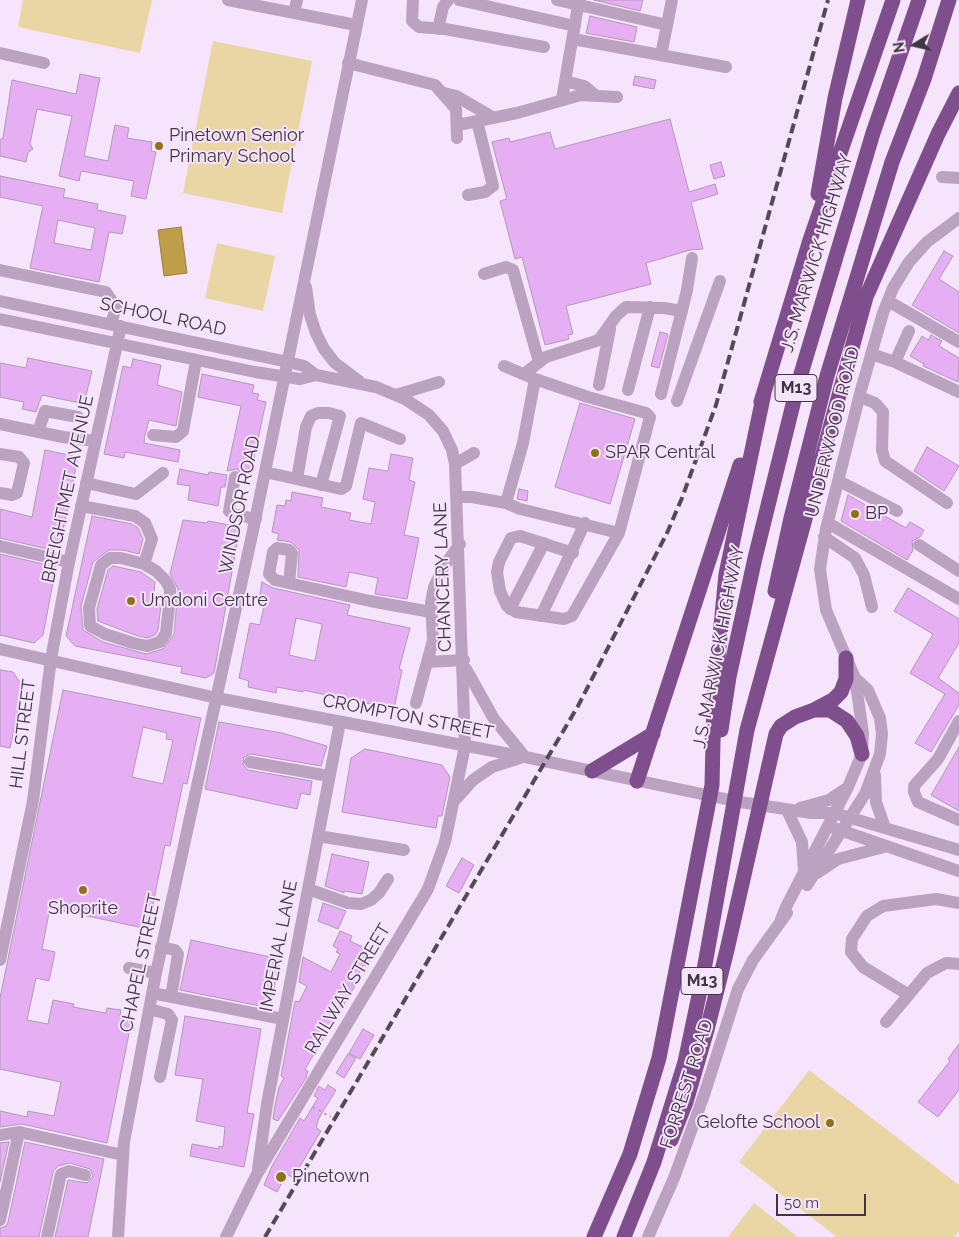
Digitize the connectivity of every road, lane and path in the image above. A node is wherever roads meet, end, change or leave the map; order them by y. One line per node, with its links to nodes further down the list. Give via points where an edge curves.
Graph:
1 (228, 0): 13 (street)
2 (362, 0): 14 (street, WINDSOR ROAD)
3 (413, 0): 16 (street, via 413,24)
4 (448, 0): 16 (street)
5 (459, 0): 17 (street)
6 (557, 0): 12 (street)
7 (672, 0): 15 (street)
8 (858, 0): 38 (highway, via 835,98)
9 (893, 0): 38 (highway)
10 (919, 0): 140 (highway, J.S. MARWICK HIGHWAY / M13, via 841,235 781,447 729,678)
11 (950, 0): 130 (highway, M13, via 892,162 826,376 791,518)
12 (579, 3): 15 (street); 17 (street)
13 (296, 6): 14 (street)
14 (356, 25): 22 (street, WINDSOR ROAD)
15 (667, 25): 20 (street)
16 (438, 28): 18 (street)
17 (574, 32): 20 (street); 24 (street)
18 (544, 47)
19 (0, 53): 21 (street)
20 (661, 55): 23 (street)
21 (44, 63)
22 (348, 64): 26 (street, via 435,85); 42 (street, WINDSOR ROAD)
23 (726, 67)
24 (565, 82): 27 (street, via 584,86); 29 (street)
25 (959, 93): 130 (highway, via 866,297)
26 (444, 94): 30 (street, via 456,96); 32 (street, via 456,109)
27 (595, 94): 28 (street); 29 (street)
28 (617, 97)
29 (562, 99): 30 (street)
30 (494, 118): 31 (street)
31 (477, 121): 32 (street); 36 (street, via 492,186 485,192)
32 (458, 125): 33 (street)
33 (457, 138)
34 (942, 177): 35 (street)
35 (959, 178)
36 (468, 195)
37 (959, 218): 44 (street, UNDERWOOD ROAD, via 927,242 902,273)
38 (810, 240): 70 (highway)
39 (692, 258): 47 (street)
40 (0, 270): 49 (street, BREIGHTMET AVENUE, via 106,292 116,307)
41 (484, 274): 57 (street, via 506,267 513,270)
42 (305, 277): 56 (street, WINDSOR ROAD); 66 (street, via 310,315 324,349 349,375)
43 (720, 281): 61 (street)
44 (888, 300): 52 (street); 54 (street, UNDERWOOD ROAD)
45 (0, 301): 49 (street, SCHOOL ROAD)
46 (650, 308): 47 (street); 50 (street, via 626,307); 68 (street)
47 (682, 310): 58 (street)
48 (0, 319): 53 (street, SCHOOL ROAD)
49 (116, 325): 53 (street, BREIGHTMET AVENUE); 56 (street, SCHOOL ROAD)
50 (610, 325): 57 (street, via 595,342); 67 (street)
51 (909, 331): 59 (street)
52 (959, 342)
53 (116, 344): 55 (street, SCHOOL ROAD); 83 (street, BREIGHTMET AVENUE)
54 (871, 354): 59 (street); 73 (street, UNDERWOOD ROAD)
55 (196, 361): 63 (street, SCHOOL ROAD); 81 (street, via 183,431 176,437)
56 (288, 362): 62 (street, SCHOOL ROAD, via 304,366); 63 (street, WINDSOR ROAD)
57 (539, 362): 64 (street)
58 (669, 362): 61 (street); 71 (street)
59 (895, 362): 69 (street)
60 (504, 366): 64 (street)
61 (690, 367): 74 (street)
62 (316, 375): 63 (street, SCHOOL ROAD, via 300,379); 66 (street, SCHOOL ROAD)
63 (284, 377): 87 (street, WINDSOR ROAD)
64 (529, 377): 96 (street, via 523,443); 103 (street, via 649,415)
65 (439, 382): 72 (street)
66 (364, 384): 72 (street, SCHOOL ROAD)
67 (599, 385)
68 (628, 390)
69 (959, 392)
70 (764, 393): 131 (highway); 140 (highway, via 726,574 714,698)
71 (660, 394)
72 (396, 395): 75 (street, SCHOOL ROAD)
73 (860, 396): 91 (street, UNDERWOOD ROAD); 97 (street, via 875,403 883,412 882,450 885,462)
74 (677, 401)
75 (429, 415): 86 (street, CHANCERY LANE, via 443,431)
76 (340, 416): 78 (street); 90 (street, via 318,413 311,416); 93 (street)
77 (78, 417): 80 (street, via 45,411)
78 (360, 423): 82 (street); 93 (street, via 346,486 338,489)
79 (0, 424): 80 (street)
80 (38, 432): 83 (street)
81 (153, 436)
82 (400, 439)
83 (96, 440): 92 (street, BREIGHTMET AVENUE)
84 (474, 453): 86 (street)
85 (0, 454): 94 (street, via 19,457 24,463 18,493)
86 (455, 464): 95 (street, CHANCERY LANE)
87 (265, 472): 90 (street); 100 (street, WINDSOR ROAD)
88 (163, 473): 92 (street, via 136,494)
89 (235, 477): 100 (street, via 229,511)
90 (297, 479): 93 (street)
91 (839, 481): 99 (street); 101 (street, UNDERWOOD ROAD)
92 (86, 483): 98 (street, BREIGHTMET AVENUE)
93 (320, 485)
94 (0, 493)
95 (458, 497): 96 (street); 105 (street, CHANCERY LANE)
96 (506, 503): 102 (street)
97 (947, 503)
98 (81, 506): 110 (street, BREIGHTMET AVENUE); 111 (street, via 135,516 145,523 152,539)
99 (896, 511)
100 (256, 519): 125 (street, WINDSOR ROAD)
101 (828, 522): 104 (street, UNDERWOOD ROAD); 114 (street)
102 (585, 524): 103 (street); 109 (street)
103 (619, 533): 118 (street, via 572,616 564,619)
104 (824, 537): 115 (street, via 856,558); 120 (street, UNDERWOOD ROAD, via 820,556 821,587)
105 (460, 544): 117 (street, via 436,579); 123 (street, CHANCERY LANE)
106 (544, 544): 109 (street); 116 (street); 116 (street, via 520,536 509,540 497,572 504,601)
107 (919, 545): 112 (street)
108 (0, 546): 110 (street)
109 (573, 553): 118 (street)
110 (69, 562): 121 (street, BREIGHTMET AVENUE)
111 (144, 564): 111 (street, via 156,571 170,589 166,633 160,642 147,646 133,643 90,626 89,608 101,565 110,558)
112 (959, 570)
113 (289, 583): 117 (street)
114 (959, 599)
115 (872, 607)
116 (510, 609): 118 (street)
117 (431, 612): 122 (street, via 433,640)
118 (541, 616)
119 (0, 649): 121 (street, CROMPTON STREET)
120 (846, 658): 124 (street, UNDERWOOD ROAD); 127 (highway, via 846,679 841,692)
121 (51, 659): 125 (street, CROMPTON STREET); 160 (street, HILL STREET, via 33,800)
122 (427, 662): 123 (street); 126 (street)
123 (464, 662): 132 (street, CHANCERY LANE); 134 (street, via 474,688 494,719)
124 (855, 678): 133 (street, UNDERWOOD ROAD, via 863,733); 137 (street, UNDERWOOD ROAD, via 868,690 880,718 882,734)
125 (217, 698): 129 (street, CROMPTON STREET); 159 (street, CHAPEL STREET)
126 (416, 703)
127 (814, 710): 133 (highway, via 830,710 843,717 857,736); 179 (highway, via 786,721 772,743 727,950 686,1102 651,1190)
128 (959, 721): 147 (street, via 938,759 914,786 918,802)
129 (340, 722): 132 (street, CROMPTON STREET); 138 (street, IMPERIAL LANE)
130 (747, 730): 179 (highway, M13, via 685,1062 654,1162)
131 (652, 734): 136 (highway); 139 (highway)
132 (466, 746): 134 (street, CROMPTON STREET); 142 (street, RAILWAY STREET)
133 (862, 754): 141 (street, UNDERWOOD ROAD)
134 (529, 758): 136 (street, CROMPTON STREET); 142 (street, via 492,767 473,780)
135 (250, 762): 138 (street)
136 (585, 770): 139 (street, CROMPTON STREET)
137 (875, 770): 146 (street, UNDERWOOD ROAD, via 865,794); 149 (street, via 876,802)
138 (329, 776): 150 (street, IMPERIAL LANE)
139 (637, 781): 143 (street, CROMPTON STREET)
140 (712, 785): 183 (highway, M13, via 659,1058 630,1154)
141 (848, 787): 143 (street, via 829,800); 145 (street, UNDERWOOD ROAD)
142 (456, 799): 171 (street, RAILWAY STREET, via 446,842 428,888)
143 (787, 810): 144 (street, CROMPTON STREET); 155 (street, via 802,842)
144 (811, 813): 145 (street, CROMPTON STREET); 148 (street, CROMPTON STREET)
145 (834, 813): 146 (street, CROMPTON STREET); 148 (street, FORREST ROAD)
146 (849, 817): 148 (street, FORREST ROAD); 149 (street, CROMPTON STREET)
147 (959, 820)
148 (835, 828): 151 (street, CROMPTON STREET); 155 (street, FORREST ROAD)
149 (885, 828): 153 (street, CROMPTON STREET)
150 (318, 836): 152 (street); 157 (street, IMPERIAL LANE)
151 (886, 847): 154 (street, CROMPTON STREET); 155 (street, via 838,859)
152 (404, 850)
153 (959, 850)
154 (959, 872)
155 (808, 877): 184 (street, FORREST ROAD, via 794,907 753,960 738,990 704,1095)
156 (388, 879): 157 (street, via 372,900 361,904 348,903)
157 (308, 889): 168 (street, IMPERIAL LANE)
158 (959, 903): 165 (street, via 936,899 883,906 868,916 852,939 851,952 863,967)
159 (162, 947): 163 (street, CHAPEL STREET); 166 (street, via 176,950 178,954)
160 (0, 960)
161 (959, 964): 165 (street, via 946,963 927,973)
162 (129, 968): 163 (street)
163 (156, 973): 164 (street, CHAPEL STREET)
164 (152, 993): 166 (street); 167 (street, CHAPEL STREET)
165 (909, 994): 169 (street)
166 (171, 997): 168 (street)
167 (149, 1009): 170 (street, via 168,1014 172,1020); 175 (street, CHAPEL STREET)
168 (283, 1019): 177 (street, IMPERIAL LANE)
169 (886, 1022)
170 (160, 1077)
171 (302, 1100): 172 (path); 177 (street, RAILWAY STREET)
172 (331, 1117)
173 (20, 1132): 174 (street); 175 (street); 178 (street)
174 (0, 1135)
175 (123, 1155): 181 (street, CHAPEL STREET)
176 (85, 1175): 180 (street, via 69,1171 61,1174)
177 (256, 1176): 182 (street, RAILWAY STREET)
178 (0, 1220)
179 (627, 1231)
180 (47, 1237)
181 (118, 1237)
182 (226, 1237)
183 (594, 1237)
184 (648, 1237)

